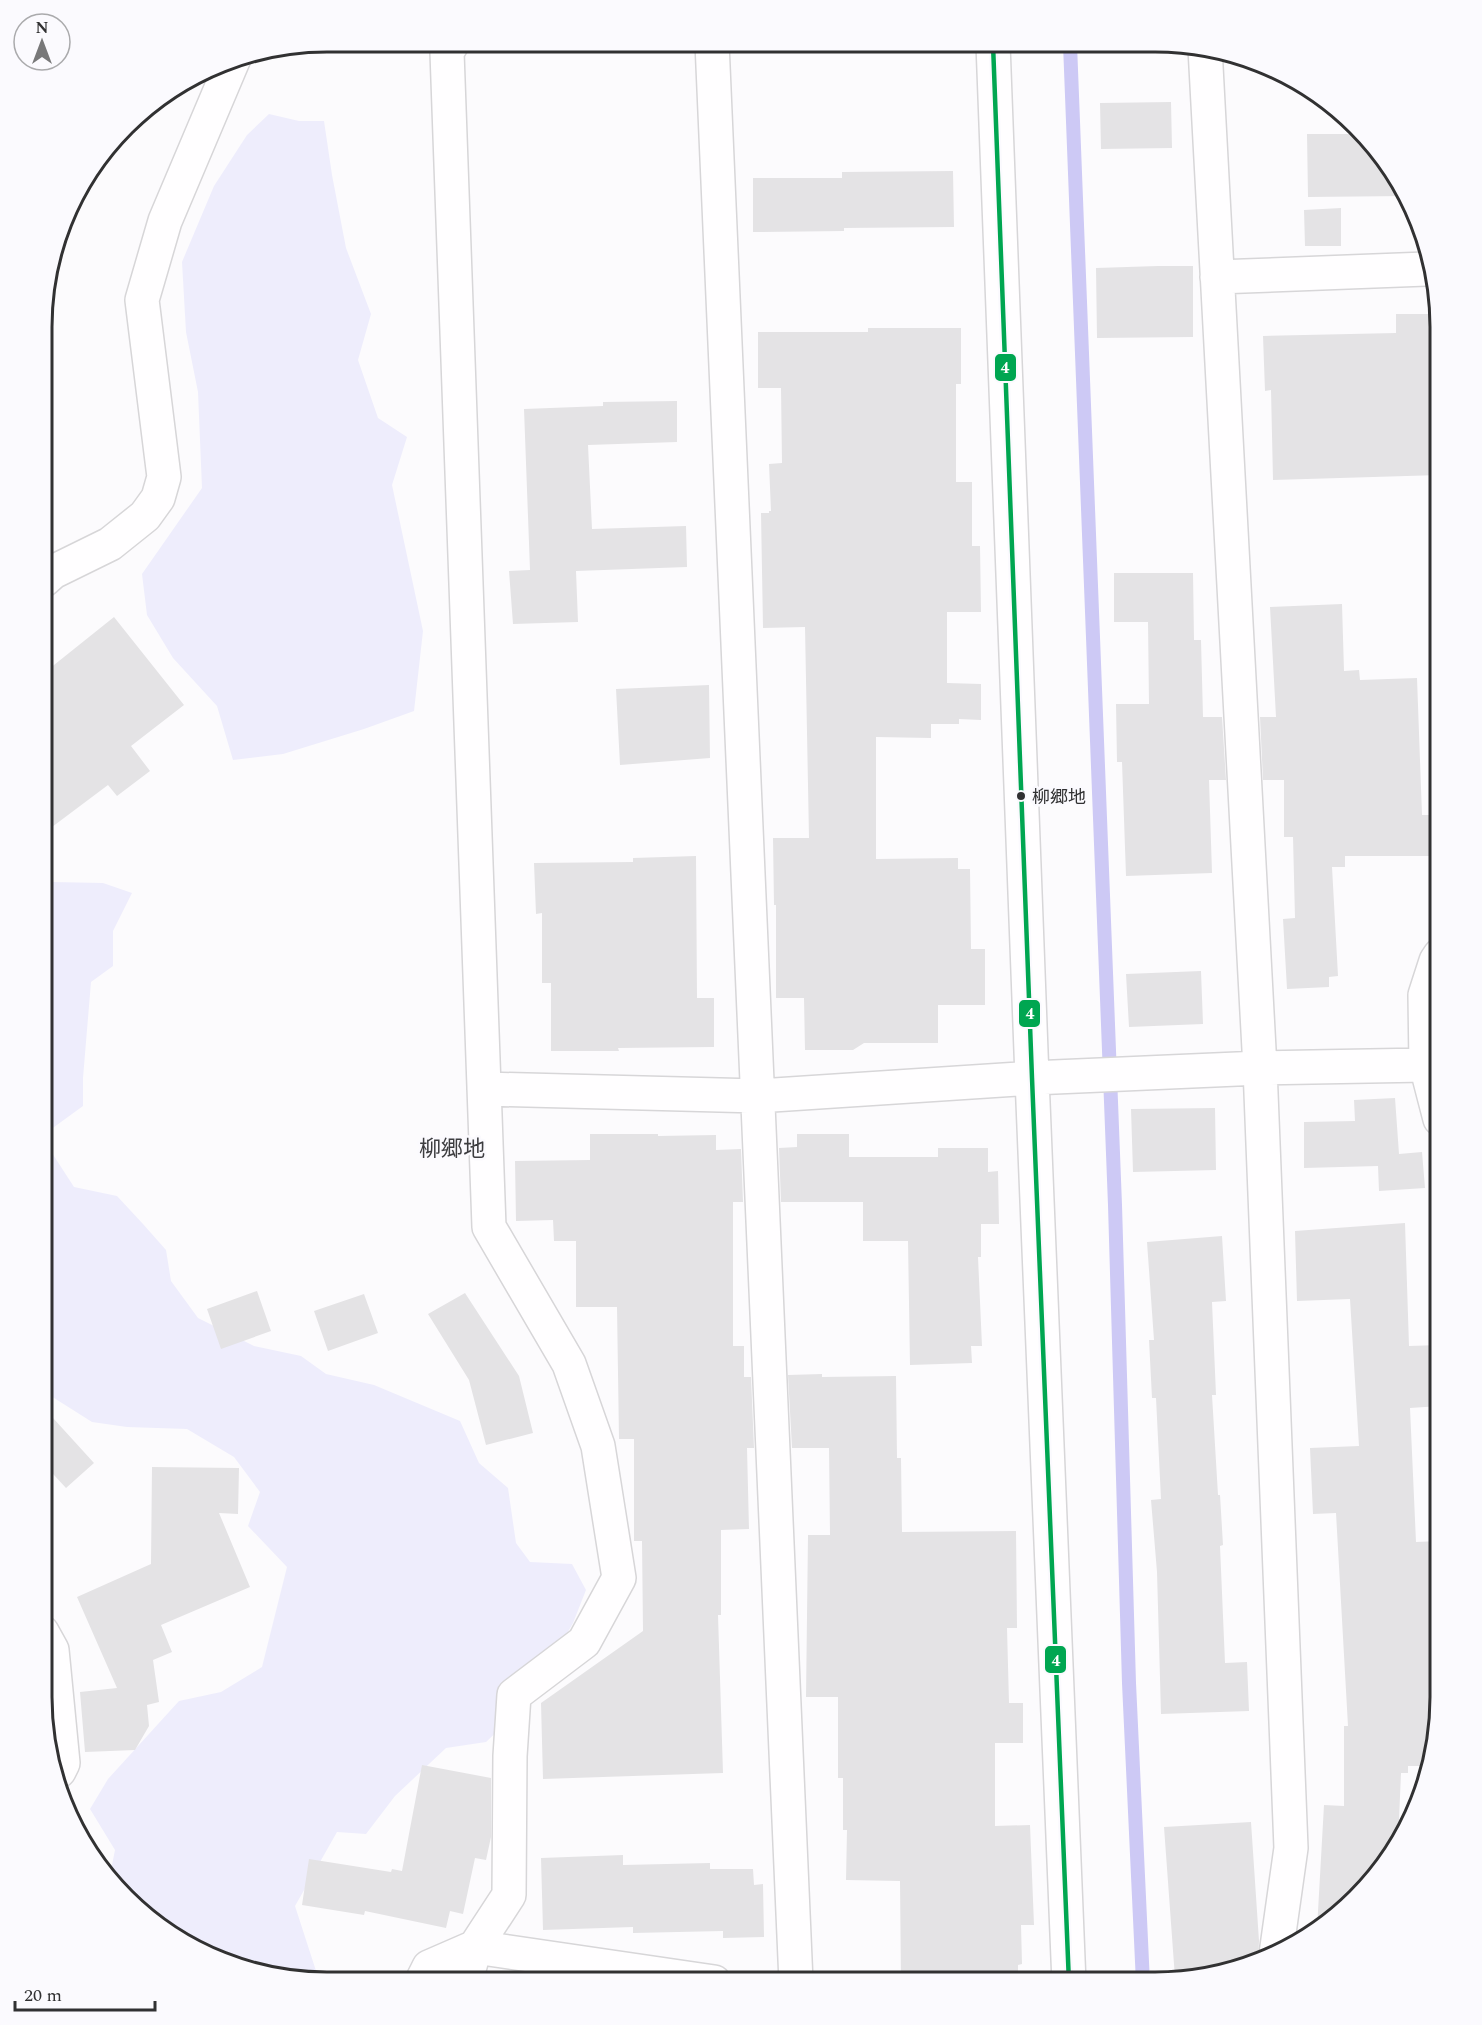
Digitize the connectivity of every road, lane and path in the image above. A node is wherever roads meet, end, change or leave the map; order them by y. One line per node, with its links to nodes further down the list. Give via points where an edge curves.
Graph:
1 (447, 52): 14 (street)
2 (712, 52): 15 (street)
3 (993, 52): 12 (street)
4 (1206, 58): 7 (street)
5 (229, 71): 8 (street, via 165,221 142,300 164,477 158,498 145,516 110,544)
6 (1423, 269): 7 (street)
7 (1217, 277): 11 (street)
8 (52, 573)
9 (1430, 980): 10 (street, via 1425,995)
10 (1426, 1065): 11 (street); 13 (street)
11 (1260, 1068): 12 (street); 18 (street, via 1291,1848)
12 (1032, 1078): 15 (street); 24 (street)
13 (1430, 1080)
14 (484, 1089): 15 (street); 19 (street, via 489,1227 569,1364 598,1446 619,1578 584,1642 514,1695 509,1895)
15 (758, 1096): 23 (street)
16 (52, 1650): 17 (street)
17 (62, 1766)
18 (1278, 1943)
19 (476, 1947): 20 (street, via 429,1967); 21 (street); 22 (street)
20 (426, 1972)
21 (469, 1972)
22 (646, 1972)
23 (796, 1972)
24 (1069, 1972)

